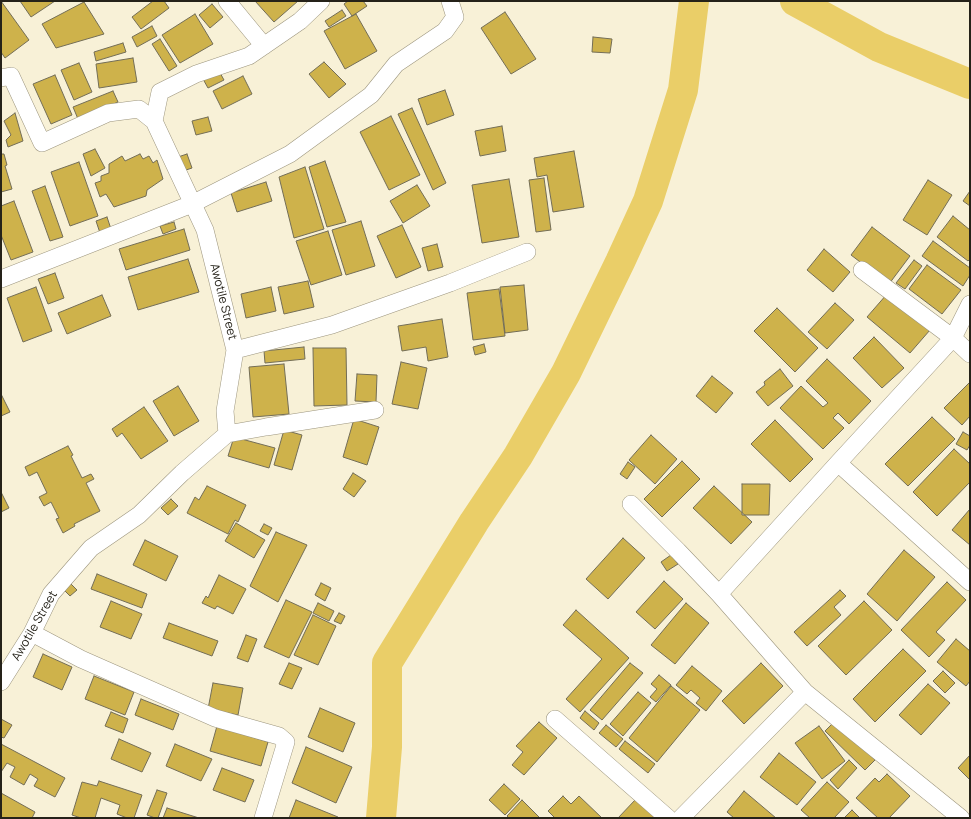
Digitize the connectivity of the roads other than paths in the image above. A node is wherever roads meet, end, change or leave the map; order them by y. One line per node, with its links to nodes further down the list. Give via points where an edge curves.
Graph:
1 (227, 1): 4 (street)
2 (321, 1): 4 (street, via 300,21)
3 (450, 1): 7 (street, via 455,17 445,31 396,64 371,95 290,154)
4 (264, 46): 6 (street, via 249,56 196,74 160,92)
5 (1, 78): 6 (street, Awotile Street, via 12,76 42,143 108,113 139,109)
6 (154, 121): 7 (street, Awotile Street)
7 (192, 204): 10 (street); 13 (street, Awotile Street, via 204,230)
8 (527, 252): 13 (street, via 450,283 332,325)
9 (862, 270): 12 (street)
10 (1, 279)
11 (970, 304): 12 (street)
12 (953, 338): 14 (street); 17 (street)
13 (235, 350): 16 (street, Awotile Street, via 226,411)
14 (970, 354)
15 (375, 410): 16 (street)
16 (227, 434): 21 (street, Awotile Street, via 139,515 91,548 51,594)
17 (838, 463): 19 (street); 20 (street)
18 (631, 504): 20 (street)
19 (970, 582)
20 (719, 594): 23 (street)
21 (32, 634): 22 (street, Awotile Street); 25 (street, via 81,659 215,718 279,736 286,742)
22 (1, 682)
23 (805, 692): 27 (street); 28 (street)
24 (555, 719): 26 (street)
25 (263, 818)
26 (668, 818)
27 (681, 818)
28 (961, 818)

